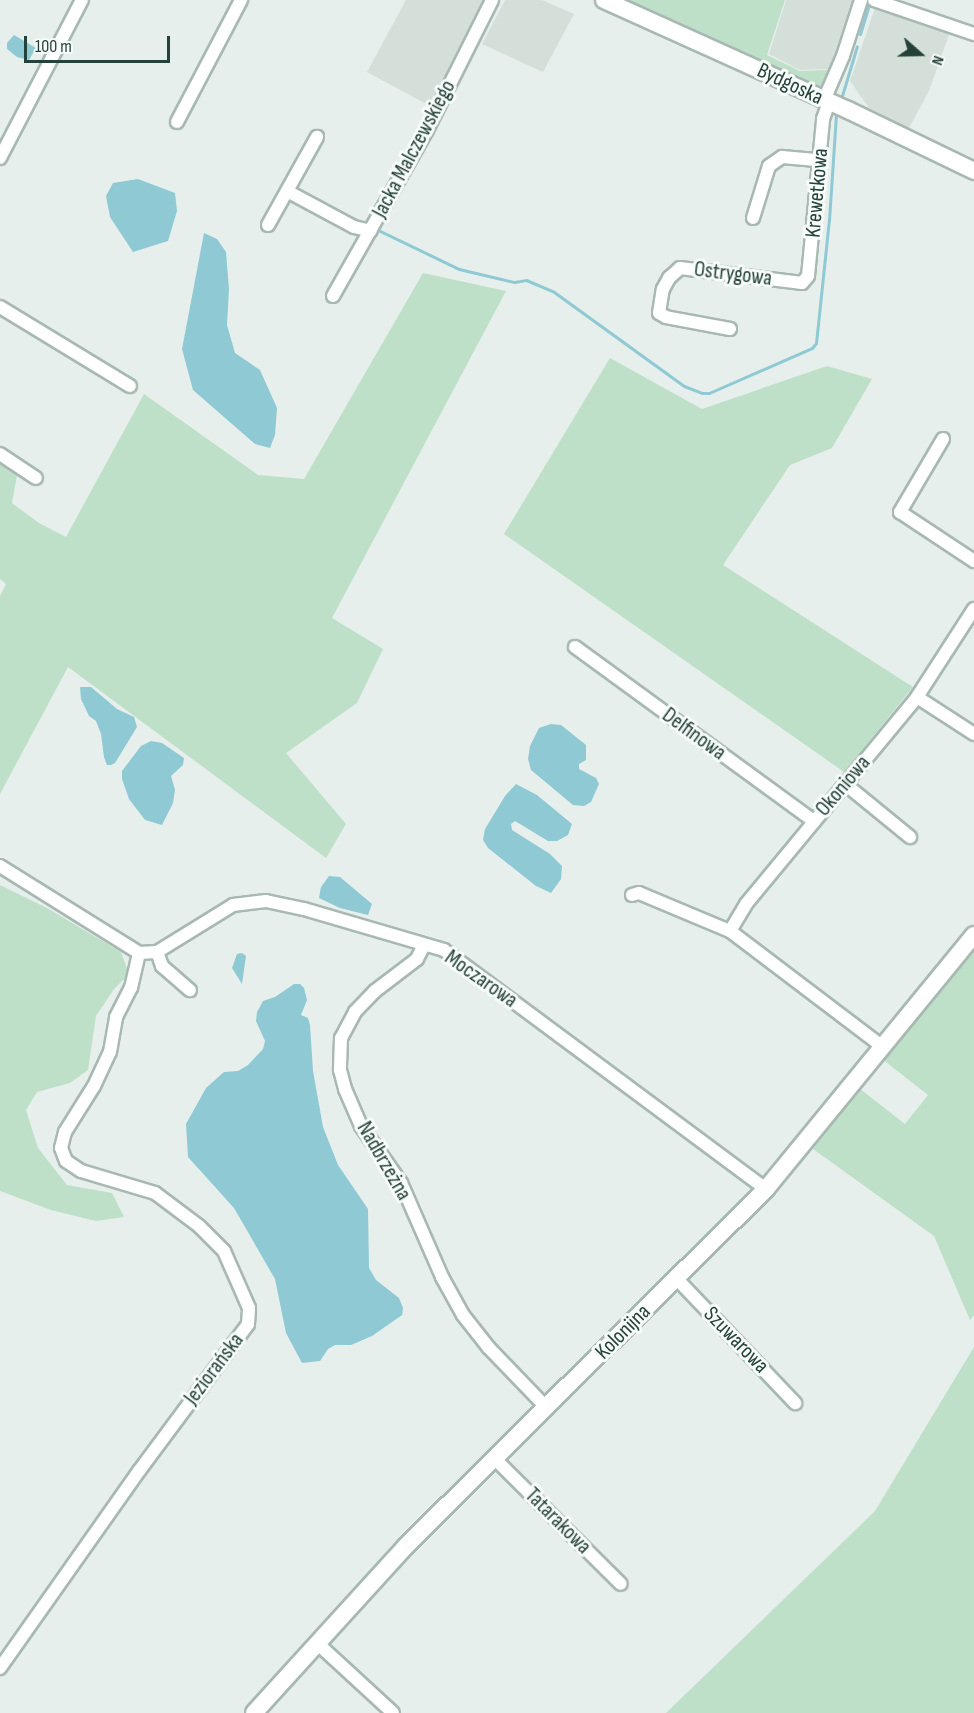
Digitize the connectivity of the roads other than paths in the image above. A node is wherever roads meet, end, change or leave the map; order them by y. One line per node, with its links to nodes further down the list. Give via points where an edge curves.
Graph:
1 (82, 0): 11 (street)
2 (241, 0): 9 (street)
3 (492, 0): 17 (street, Jacka Malczewskiego)
4 (604, 0): 8 (street, Bydgoska)
5 (861, 0): 8 (street, Krewetkowa)
6 (874, 0): 7 (street)
7 (974, 34)
8 (826, 101): 12 (street, Krewetkowa); 13 (street, Bydgoska)
9 (177, 122)
10 (317, 136): 14 (street)
11 (0, 158)
12 (819, 160): 15 (street, via 782,157 769,166); 18 (street, Krewetkowa, via 811,267)
13 (974, 171)
14 (287, 191): 16 (street); 17 (street, via 354,227)
15 (753, 218)
16 (268, 225)
17 (371, 231): 19 (street, Jacka Malczewskiego)
18 (802, 283): 21 (street, Ostrygowa, via 680,268 669,278 659,313)
19 (333, 296)
20 (0, 307): 22 (street)
21 (730, 329)
22 (130, 386)
23 (944, 439): 26 (street, via 900,512)
24 (0, 454): 25 (street)
25 (36, 478)
26 (974, 561)
27 (974, 609): 29 (street, Okoniowa)
28 (575, 647): 32 (street, Delfinowa)
29 (917, 696): 30 (street); 31 (street, Okoniowa)
30 (974, 734)
31 (845, 784): 32 (street, Okoniowa); 33 (street)
32 (814, 821): 36 (street, Okoniowa, via 746,904)
33 (910, 837)
34 (0, 866): 40 (street)
35 (632, 895): 36 (street, via 639,893)
36 (730, 931): 42 (street)
37 (974, 935): 42 (street, Kolonijna)
38 (424, 945): 39 (street, Moczarowa, via 266,901 234,905); 43 (street, Moczarowa, via 444,950 464,963); 46 (street, Nadbrzeżna, via 417,959 355,1012 341,1038 340,1070 345,1089 361,1126 401,1183 463,1315)
39 (157, 952): 40 (street, Moczarowa); 41 (street, via 162,966)
40 (139, 953): 50 (street, Jeziorańska, via 131,988 116,1017 110,1052 65,1132 61,1148 66,1161 81,1171 155,1193 199,1226 224,1251 249,1308 248,1324)
41 (190, 990)
42 (883, 1047): 43 (street, Kolonijna)
43 (766, 1189): 44 (street, Kolonijna)
44 (676, 1278): 45 (street, Szuwarowa); 46 (street, Kolonijna)
45 (795, 1403)
46 (546, 1407): 47 (street, Kolonijna)
47 (495, 1459): 48 (street, Tatarakowa); 49 (street, Kolonijna, via 406,1546)
48 (621, 1584)
49 (317, 1644): 51 (street, Kolonijna); 52 (street)
50 (2, 1663)
51 (254, 1713)
52 (393, 1713)

